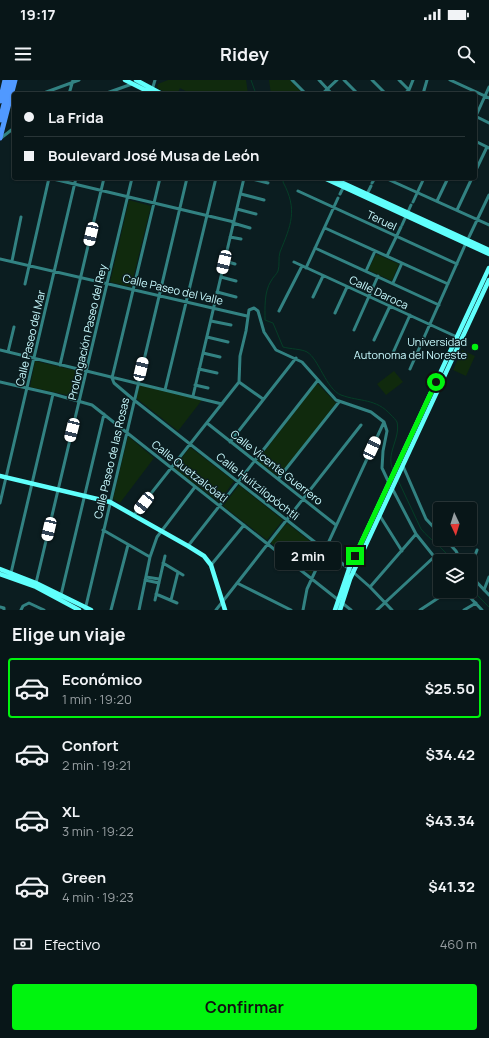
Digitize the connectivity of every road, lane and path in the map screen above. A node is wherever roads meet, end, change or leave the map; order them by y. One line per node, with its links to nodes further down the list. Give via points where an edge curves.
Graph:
1 (10, 80): 17 (main road)
2 (15, 80): 39 (main road)
3 (79, 80): 15 (street)
4 (125, 80): 16 (main road)
5 (155, 80): 25 (street)
6 (292, 80): 26 (street)
7 (318, 80): 19 (street)
8 (336, 80): 19 (street)
9 (344, 80): 29 (street)
10 (372, 80): 30 (street)
11 (399, 80): 20 (street)
12 (413, 80): 20 (street)
13 (428, 80): 32 (street)
14 (450, 80): 33 (street)
15 (72, 81): 21 (street); 22 (street)
16 (137, 81): 23 (street); 24 (main road)
17 (4, 86): 37 (main road); 42 (main road)
18 (489, 87): 35 (street)
19 (327, 89): 27 (street); 28 (street)
20 (409, 90): 31 (street)
21 (46, 92)
22 (69, 92)
23 (109, 92)
24 (151, 92)
25 (152, 92)
26 (304, 92)
27 (324, 92)
28 (330, 92)
29 (356, 92)
30 (384, 92)
31 (406, 92)
32 (423, 92)
33 (476, 92)
34 (477, 92): 35 (street)
35 (485, 96): 36 (street); 40 (street)
36 (489, 98)
37 (0, 101)
38 (12, 105): 39 (street)
39 (8, 106): 45 (main road)
40 (477, 113)
41 (477, 118): 43 (street)
42 (0, 120)
43 (489, 123)
44 (12, 129): 45 (street)
45 (1, 136)
46 (477, 142): 47 (street)
47 (488, 147): 48 (street)
48 (477, 168)
49 (49, 180): 112 (street)
50 (58, 180): 69 (street)
51 (76, 180): 69 (street, Calle Paseo del Mar)
52 (104, 180): 71 (street)
53 (132, 180): 78 (street, Prolongación Paseo del Rey)
54 (160, 180): 82 (street)
55 (187, 180): 84 (street, Calle Paseo de las Rosas)
56 (216, 180): 88 (street)
57 (244, 180): 74 (street)
58 (260, 180): 67 (street)
59 (329, 180): 70 (main road)
60 (335, 180): 70 (main road)
61 (374, 180): 76 (street)
62 (390, 180): 68 (street)
63 (398, 180): 68 (street)
64 (423, 180): 73 (street)
65 (447, 180): 81 (street)
66 (471, 180): 86 (street)
67 (268, 183)
68 (397, 183): 73 (street)
69 (75, 184): 71 (street); 116 (street, Calle Paseo del Mar)
70 (344, 186): 75 (street); 76 (main road); 89 (main road)
71 (101, 190): 78 (street); 120 (street)
72 (298, 191): 83 (street, Teruel)
73 (417, 192): 81 (street); 89 (street)
74 (241, 194): 80 (street); 85 (street)
75 (340, 194)
76 (367, 194): 89 (main road)
77 (489, 195): 91 (street)
78 (128, 196): 82 (street); 124 (street, Prolongación Paseo del Rey)
79 (338, 198): 83 (street)
80 (264, 200)
81 (437, 201): 86 (street)
82 (154, 203): 84 (street); 130 (street)
83 (334, 207): 95 (street); 96 (street, Teruel)
84 (180, 209): 88 (street); 132 (street, Calle Paseo de las Rosas)
85 (237, 209): 87 (street); 92 (street)
86 (457, 210): 91 (street)
87 (256, 214)
88 (207, 215): 92 (street); 136 (street)
89 (407, 215): 96 (street); 99 (main road)
90 (21, 217): 106 (street)
91 (478, 220): 93 (street); 99 (street)
92 (234, 223): 94 (street); 97 (street)
93 (489, 225)
94 (250, 228)
95 (325, 228): 100 (street); 102 (street)
96 (396, 236): 104 (street); 111 (street, Teruel)
97 (230, 237): 98 (street); 107 (street)
98 (241, 239)
99 (467, 240): 101 (main road); 103 (main road); 111 (street)
100 (315, 248): 114 (street); 117 (street)
101 (489, 250)
102 (375, 251): 104 (street); 117 (street)
103 (489, 254)
104 (387, 256): 109 (street)
105 (0, 259): 106 (street, Calle Paseo del Valle)
106 (12, 261): 112 (street, Calle Paseo del Valle)
107 (224, 262): 110 (street); 121 (street)
108 (294, 262): 113 (street, Calle Daroca)
109 (402, 263): 125 (street); 127 (street)
110 (235, 264)
111 (457, 264): 127 (street)
112 (29, 265): 116 (street, Calle Paseo del Valle); 126 (street)
113 (302, 266): 114 (street, Calle Daroca); 140 (street)
114 (306, 268): 118 (street, Calle Daroca)
115 (489, 268): 129 (main road)
116 (55, 271): 120 (street, Calle Paseo del Valle); 159 (street, Calle Paseo del Mar)
117 (366, 271): 119 (street)
118 (323, 276): 128 (street, Calle Daroca); 134 (street)
119 (378, 276): 125 (street); 135 (street)
120 (81, 277): 124 (street, Calle Paseo del Valle); 160 (street)
121 (221, 277): 123 (street); 131 (street)
122 (489, 280): 129 (main road)
123 (236, 281)
124 (107, 283): 130 (street, Calle Paseo del Valle); 163 (street, Prolongación Paseo del Rey)
125 (393, 283): 137 (street)
126 (24, 284)
127 (448, 284): 137 (street)
128 (347, 287): 135 (street, Calle Daroca); 141 (street)
129 (485, 288): 150 (main road); 190 (main road)
130 (133, 289): 132 (street, Calle Paseo del Valle); 165 (street)
131 (217, 292): 133 (street); 139 (street)
132 (159, 295): 136 (street, Calle Paseo del Valle); 169 (street, Calle Paseo de las Rosas)
133 (236, 296)
134 (313, 297)
135 (369, 297): 138 (street, Calle Daroca); 148 (street)
136 (186, 302): 139 (street, Calle Paseo del Valle); 174 (street)
137 (439, 305): 145 (street)
138 (390, 306): 142 (street, Calle Daroca); 151 (street)
139 (214, 308): 143 (street, Calle Paseo del Valle); 144 (street)
140 (279, 311)
141 (335, 313)
142 (410, 315): 145 (street, Calle Daroca); 156 (street)
143 (247, 316): 158 (street, via 250,309 257,309 262,328 270,343 280,352); 168 (street, via 240,356)
144 (211, 320): 146 (street); 149 (street)
145 (430, 324): 150 (street, Calle Daroca); 162 (street)
146 (231, 325)
147 (14, 327): 154 (street)
148 (354, 330)
149 (207, 337): 152 (street); 155 (street)
150 (457, 337): 190 (main road)
151 (374, 340)
152 (228, 342)
153 (0, 350): 154 (street)
154 (8, 352): 159 (street)
155 (203, 353): 157 (street); 161 (street)
156 (392, 355)
157 (220, 357)
158 (296, 358): 166 (street); 177 (street)
159 (34, 359): 160 (street); 172 (street, Calle Paseo del Mar)
160 (60, 365): 163 (street)
161 (199, 369): 164 (street); 170 (street)
162 (410, 369)
163 (87, 371): 165 (street); 179 (street, Prolongación Paseo del Rey)
164 (217, 373)
165 (112, 378): 169 (street); 178 (street, Calle Huitzilopóchtli, via 112,382)
166 (318, 380): 180 (street); 189 (street)
167 (1, 382): 171 (street); 172 (street, Calle Quetzalcóatl)
168 (239, 382): 177 (street); 181 (street)
169 (138, 384): 174 (street); 178 (street, Calle Paseo de las Rosas)
170 (195, 385): 173 (street); 176 (street)
171 (0, 388)
172 (27, 388): 175 (street, Calle Quetzalcóatl); 193 (street, Calle Paseo del Mar)
173 (208, 388)
174 (165, 390): 176 (street)
175 (53, 394): 179 (street, Calle Quetzalcóatl); 196 (street)
176 (193, 396): 181 (street)
177 (263, 399): 187 (street)
178 (134, 400): 186 (street, Calle Paseo de las Rosas); 188 (street, Calle Huitzilopóchtli)
179 (80, 401): 182 (street, Calle Quetzalcóatl, via 92,405); 199 (street, Prolongación Paseo del Rey)
180 (339, 402): 183 (street, via 371,412); 194 (street)
181 (222, 404): 184 (street)
182 (104, 414): 186 (street, Calle Quetzalcóatl); 200 (street)
183 (384, 422): 197 (street, via 387,431 382,468); 209 (street)
184 (207, 423): 187 (street, Calle Vicente Guerrero); 188 (street)
185 (361, 425): 201 (street)
186 (126, 432): 191 (street, Calle Quetzalcóatl); 202 (street, Calle Paseo de las Rosas)
187 (230, 442): 189 (street, Calle Vicente Guerrero)
188 (190, 444): 191 (street); 195 (street, Calle Huitzilopóchtli)
189 (254, 461): 194 (street, Calle Vicente Guerrero); 195 (street)
190 (400, 466): 197 (main road); 197 (main road, via 399,473); 210 (street, via 426,519)
191 (171, 468): 198 (street, Calle Quetzalcóatl); 205 (street)
192 (0, 476): 193 (main road)
193 (6, 477): 196 (main road); 203 (street, Calle Paseo del Mar)
194 (278, 479): 201 (street, Calle Vicente Guerrero)
195 (238, 482): 204 (street); 207 (street, Calle Huitzilopóchtli)
196 (32, 484): 199 (main road); 231 (street)
197 (391, 484): 206 (main road); 213 (street); 230 (main road)
198 (195, 487): 204 (street, Calle Quetzalcóatl); 212 (street)
199 (58, 489): 200 (main road); 240 (street, Prolongación Paseo del Rey)
200 (84, 495): 202 (main road); 245 (street)
201 (302, 498): 207 (street); 209 (street, Calle Vicente Guerrero)
202 (110, 502): 205 (main road); 211 (street, Calle Paseo de las Rosas)
203 (0, 503)
204 (220, 506): 208 (street, Calle Quetzalcóatl); 216 (street)
205 (134, 515): 212 (main road)
206 (380, 516): 220 (street); 230 (main road)
207 (286, 520): 214 (street); 218 (street, Calle Huitzilopóchtli)
208 (244, 525): 214 (street, Calle Quetzalcóatl); 228 (street)
209 (336, 525): 218 (street)
210 (433, 526)
211 (103, 530): 215 (street); 252 (street, Calle Paseo de las Rosas)
212 (161, 531): 216 (main road); 225 (street)
213 (416, 534): 220 (street); 224 (street)
214 (268, 543): 237 (street, Calle Quetzalcóatl); 241 (street)
215 (128, 545): 225 (street); 263 (street)
216 (188, 546): 228 (main road, via 204,556)
217 (451, 546): 221 (street)
218 (324, 550): 230 (street, Calle Huitzilopóchtli); 237 (street)
219 (477, 550): 222 (street)
220 (402, 551): 242 (street)
221 (458, 554)
222 (475, 554)
223 (165, 556): 227 (street)
224 (433, 556)
225 (150, 557): 236 (street)
226 (433, 558): 254 (street)
227 (163, 563): 232 (street); 238 (street)
228 (211, 565): 253 (main road)
229 (0, 569): 231 (main road)
230 (351, 570): 242 (street, Calle Huitzilopóchtli); 251 (main road)
231 (11, 572): 240 (main road)
232 (178, 572): 234 (street); 250 (street)
233 (0, 574): 258 (main road, via 36,587)
234 (183, 575)
235 (489, 577): 243 (street)
236 (146, 578): 238 (street); 264 (street)
237 (312, 578): 251 (street, Calle Quetzalcóatl); 268 (street)
238 (159, 581): 244 (street)
239 (477, 582): 243 (street)
240 (36, 583): 245 (main road)
241 (237, 583): 253 (street); 267 (street)
242 (370, 587): 254 (street, Calle Huitzilopóchtli)
243 (484, 590): 246 (street)
244 (156, 594): 249 (street); 250 (street)
245 (61, 595): 258 (main road)
246 (489, 595)
247 (438, 598): 274 (street)
248 (471, 598): 256 (street)
249 (155, 600)
250 (171, 600): 255 (street)
251 (340, 600): 269 (main road); 270 (main road); 271 (street, Calle Quetzalcóatl)
252 (86, 601): 258 (street); 259 (street, Calle Paseo de las Rosas)
253 (223, 601): 265 (street); 266 (main road)
254 (386, 602): 272 (street); 273 (street, Calle Huitzilopóchtli)
255 (177, 603)
256 (476, 603): 275 (street); 276 (street)
257 (0, 606): 260 (street)
258 (79, 609): 259 (main road)
259 (88, 609)
260 (4, 610)
261 (20, 610): 262 (street, via 27,603)
262 (44, 610)
263 (111, 610)
264 (139, 610)
265 (216, 610)
266 (225, 610)
267 (290, 610)
268 (303, 610)
269 (335, 610)
270 (340, 610)
271 (351, 610)
272 (376, 610)
273 (392, 610)
274 (420, 610)
275 (464, 610)
276 (482, 610)

